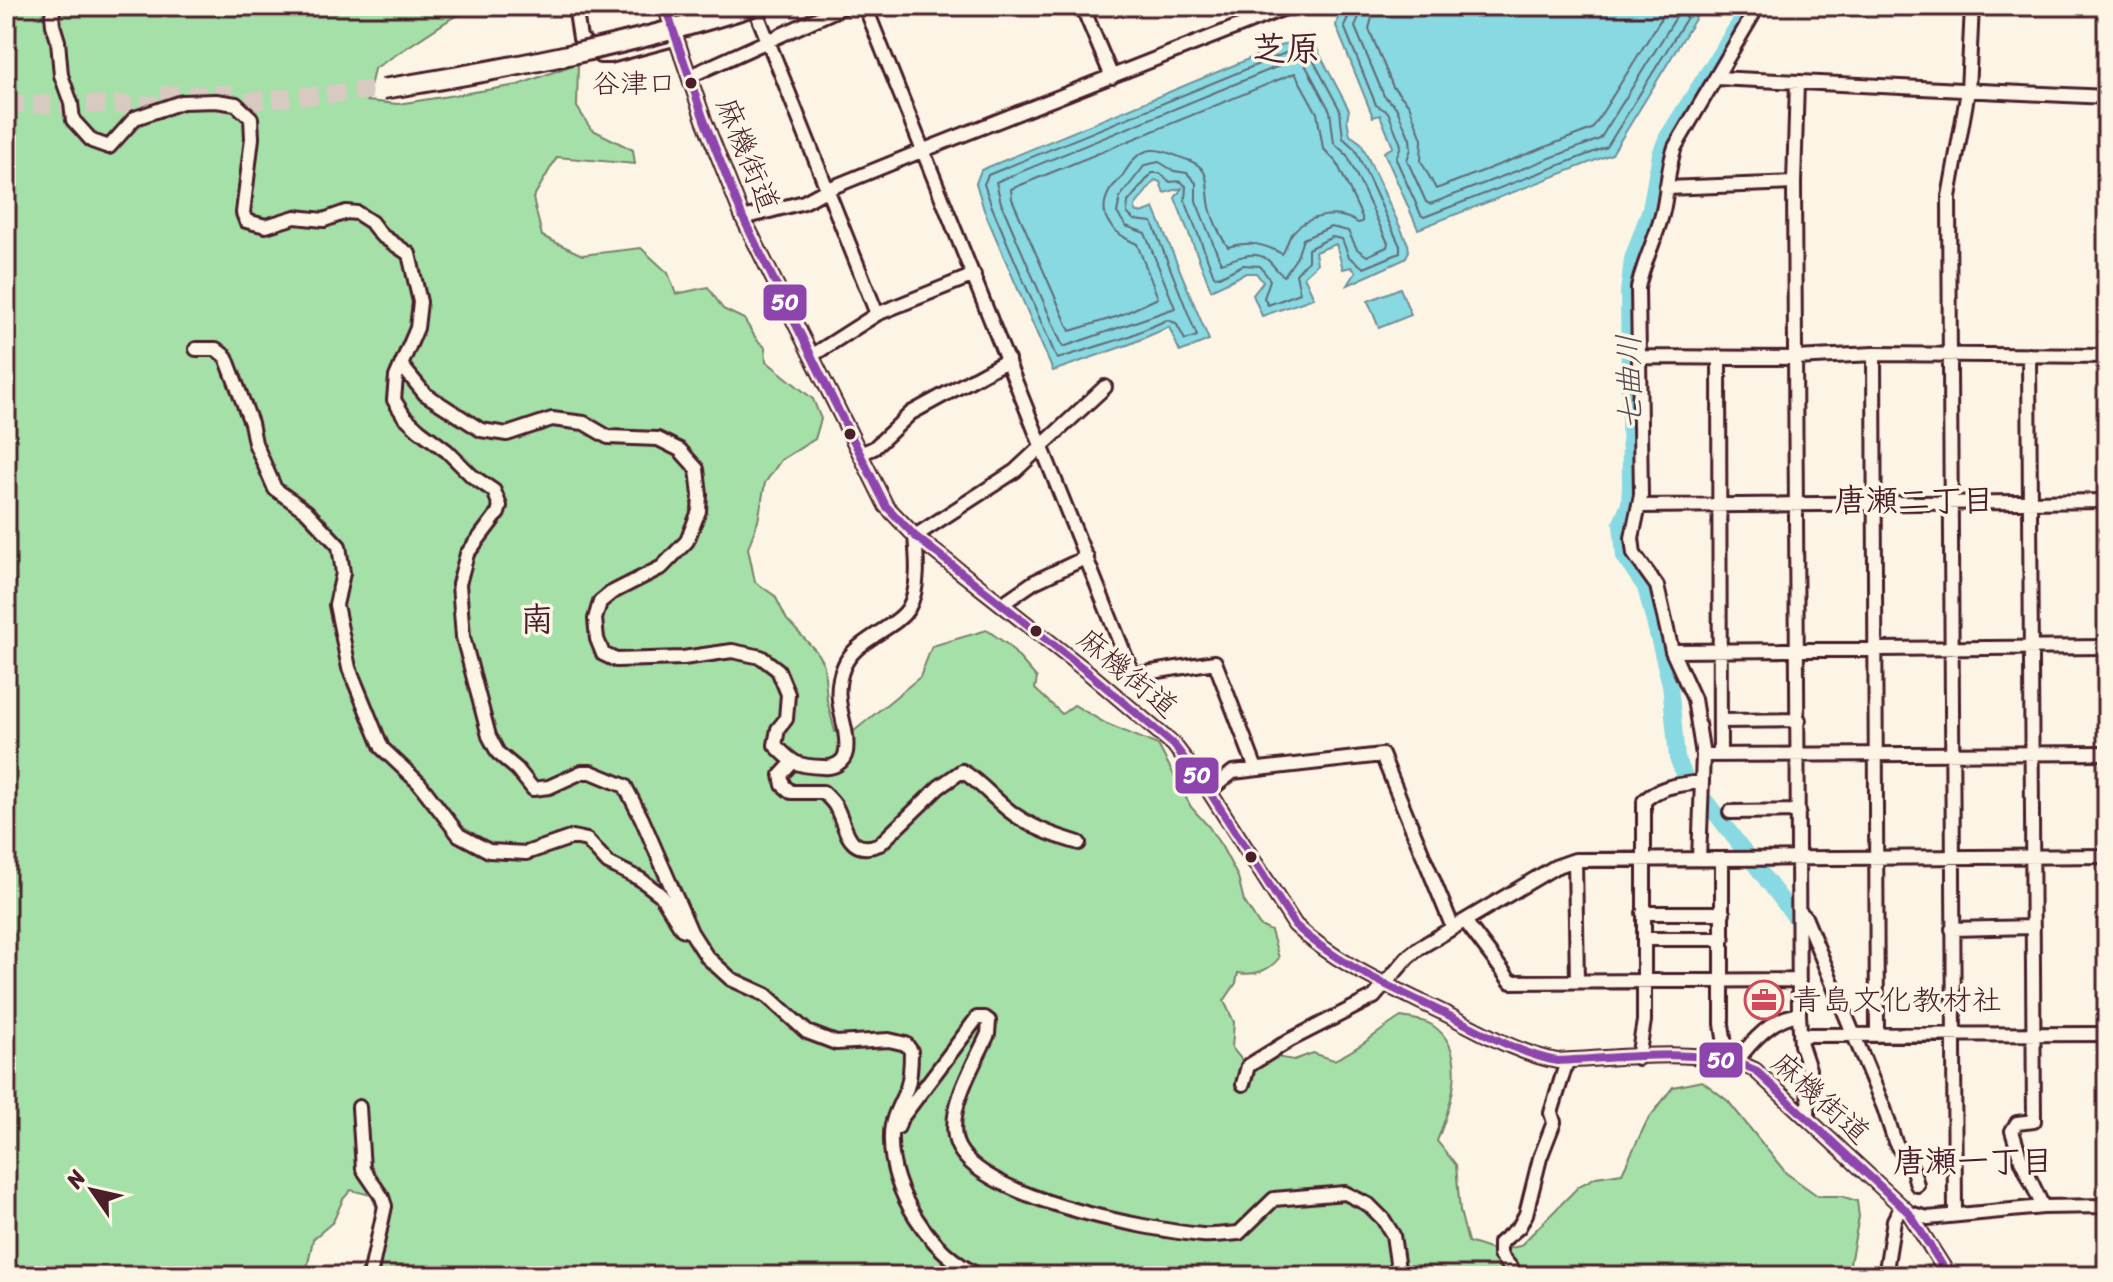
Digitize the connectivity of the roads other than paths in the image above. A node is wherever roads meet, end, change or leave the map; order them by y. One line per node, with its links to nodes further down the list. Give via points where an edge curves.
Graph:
1 (55, 6): 39 (street, via 53,25 73,120 92,141 109,147 135,118 182,102 236,104 251,118 246,221 266,226 295,217 324,220 357,213 409,254 420,302 417,328)
2 (575, 6): 13 (street, via 580,38 600,56)
3 (665, 6): 13 (street, 麻機街道)
4 (737, 6): 12 (highway, bridge, via 543,56 383,85 544,61)
5 (771, 6): 12 (street)
6 (845, 6): 14 (street)
7 (865, 6): 21 (street)
8 (1082, 6): 16 (street)
9 (1290, 6): 16 (street)
10 (1758, 6): 17 (street)
11 (1972, 6): 19 (street)
12 (755, 8): 13 (street); 14 (street)
13 (676, 38): 15 (street, 麻機街道)
14 (769, 41): 15 (street); 25 (street)
15 (690, 76): 26 (street, 麻機街道)
16 (1112, 77): 21 (street)
17 (1716, 78): 18 (street); 24 (street, via 1675,147)
18 (1797, 82): 19 (street); 23 (street)
19 (1968, 91): 20 (street); 32 (street, via 1949,197)
20 (2107, 97): 22 (street)
21 (924, 150): 25 (street); 27 (street)
22 (2107, 155)
23 (1794, 183): 24 (street); 37 (street)
24 (1666, 188): 35 (street, via 1638,288)
25 (828, 189): 26 (street, via 804,202); 28 (street)
26 (743, 218): 31 (street, 麻機街道)
27 (974, 275): 28 (street); 38 (street)
28 (877, 314): 31 (street)
29 (196, 349): 94 (street, via 216,349 226,357 275,489 306,511 339,546 343,573 336,605 349,668 382,748 419,783 459,835 489,851 526,853 573,837 587,840 608,863 661,895 682,929)
30 (1874, 354): 32 (street); 37 (street); 47 (street)
31 (813, 355): 42 (street, 麻機街道)
32 (1950, 355): 33 (street); 46 (street)
33 (2029, 355): 34 (street); 44 (street)
34 (2107, 356)
35 (1640, 357): 36 (street); 48 (street)
36 (1719, 357): 37 (street); 49 (street)
37 (1795, 358): 45 (street)
38 (1008, 360): 41 (street); 42 (street, via 911,413 874,448)
39 (402, 366): 71 (street, via 425,394 481,430 507,434 552,419 584,423 608,437 658,439 680,450 697,469 695,525 662,567 600,602 597,639 603,654 616,660 732,651 761,657 786,684 786,719 775,745); 94 (street, via 394,400 404,416 494,491 499,501 498,513 467,554 459,584 463,637 489,736 533,789 582,772 625,786)
40 (1105, 387): 41 (street)
41 (1040, 447): 50 (street, via 1004,479); 51 (street)
42 (860, 454): 50 (street, 麻機街道, via 886,506)
43 (2107, 501): 44 (street)
44 (2030, 503): 46 (street); 56 (street)
45 (1797, 504): 47 (street); 49 (street); 58 (street)
46 (1950, 504): 47 (street); 55 (street)
47 (1874, 505): 53 (street)
48 (1640, 506): 49 (street); 59 (street, via 1633,524 1634,554 1657,586)
49 (1719, 506): 57 (street)
50 (915, 536): 52 (street, 麻機街道); 71 (street, via 916,580 908,609 844,665 838,688 846,753 832,767)
51 (1087, 557): 52 (street); 60 (street)
52 (1002, 604): 61 (street, 麻機街道)
53 (1875, 647): 55 (street); 58 (street); 69 (street)
54 (2107, 647): 56 (street)
55 (1951, 648): 56 (street); 70 (street)
56 (2031, 648): 65 (street)
57 (1720, 649): 58 (street); 59 (street); 63 (street)
58 (1797, 649): 62 (street)
59 (1672, 651): 66 (street, via 1694,699)
60 (1133, 675): 61 (street); 72 (street, via 1215,662)
61 (1115, 695): 74 (street, 麻機街道, via 1174,745)
62 (1799, 720): 63 (street); 68 (street)
63 (1720, 721): 67 (street)
64 (2107, 753): 65 (street)
65 (2032, 754): 70 (street); 78 (street)
66 (1703, 755): 67 (street); 73 (street)
67 (1720, 755): 68 (street)
68 (1799, 755): 69 (street); 75 (street)
69 (1875, 755): 70 (street); 85 (street)
70 (1951, 755): 81 (street)
71 (792, 763): 77 (street, via 781,775 783,785 791,792 823,792 857,846 880,844 962,771 1037,829)
72 (1256, 769): 74 (street, via 1233,772); 92 (street, via 1382,755)
73 (1701, 782): 82 (street, via 1656,790 1644,801); 83 (street)
74 (1209, 791): 101 (street, 麻機街道, via 1295,925 1314,943)
75 (1799, 811): 76 (street); 80 (street)
76 (1730, 812)
77 (1079, 843)
78 (2033, 856): 79 (street); 81 (street); 91 (street)
79 (2107, 856)
80 (1799, 858): 84 (street); 85 (street); 87 (street)
81 (1953, 858): 85 (street); 93 (street)
82 (1642, 859): 83 (street); 86 (street); 88 (street)
83 (1699, 859): 84 (street)
84 (1722, 859): 89 (street)
85 (1876, 859): 105 (street)
86 (1575, 860): 90 (street); 99 (street)
87 (1799, 911): 97 (street); 104 (street)
88 (1643, 913): 89 (street); 95 (street)
89 (1723, 913): 96 (street)
90 (1465, 921): 92 (street); 99 (street, via 1511,982)
91 (2033, 927): 93 (street); 103 (street)
92 (1453, 928): 101 (street, via 1408,957)
93 (1952, 929): 106 (street)
94 (691, 932): 115 (street, via 707,957 731,979 766,995 807,1032 836,1043 906,1044 911,1063 894,1116)
95 (1644, 939): 96 (street); 100 (street)
96 (1723, 939): 98 (street)
97 (1799, 980): 98 (street); 102 (street)
98 (1723, 981): 100 (street); 110 (street, via 1722,1024)
99 (1577, 982): 100 (street)
100 (1645, 982): 109 (street)
101 (1387, 984): 111 (street, 麻機街道, via 1512,1046); 112 (street, via 1354,1009 1248,1066)
102 (1799, 1015): 108 (street); 110 (street, via 1783,1017)
103 (2033, 1032): 106 (street); 107 (street); 118 (street, via 2034,1121 2017,1123 2012,1131)
104 (1854, 1034): 105 (street); 108 (street); 116 (street)
105 (1877, 1034): 106 (street)
106 (1953, 1034): 120 (street)
107 (2107, 1034)
108 (1800, 1035): 114 (street, via 1809,1069)
109 (1638, 1058): 110 (street, 麻機街道); 111 (street, 麻機街道)
110 (1732, 1060): 114 (street, 麻機街道, via 1755,1070)
111 (1567, 1061): 124 (street, via 1526,1214 1500,1243 1500,1255)
112 (1243, 1084)
113 (359, 1107): 121 (street, via 363,1169 385,1206)
114 (1808, 1119): 119 (street, 麻機街道)
115 (893, 1154): 122 (street, via 917,1219 947,1255); 123 (street, via 900,1120 977,1018 985,1018 990,1026 957,1109 955,1138 967,1160 985,1173 1056,1205 1204,1235 1239,1233 1274,1199 1345,1193 1383,1219 1393,1235)
116 (1917, 1185)
117 (2107, 1206): 118 (street)
118 (2043, 1207): 120 (street)
119 (1905, 1210): 120 (street, via 1928,1218); 125 (street, via 1894,1220); 126 (street, 麻機街道)
120 (1955, 1215)
121 (370, 1276)
122 (980, 1276)
123 (1399, 1276)
124 (1518, 1276)
125 (1885, 1276)
126 (1949, 1276)

